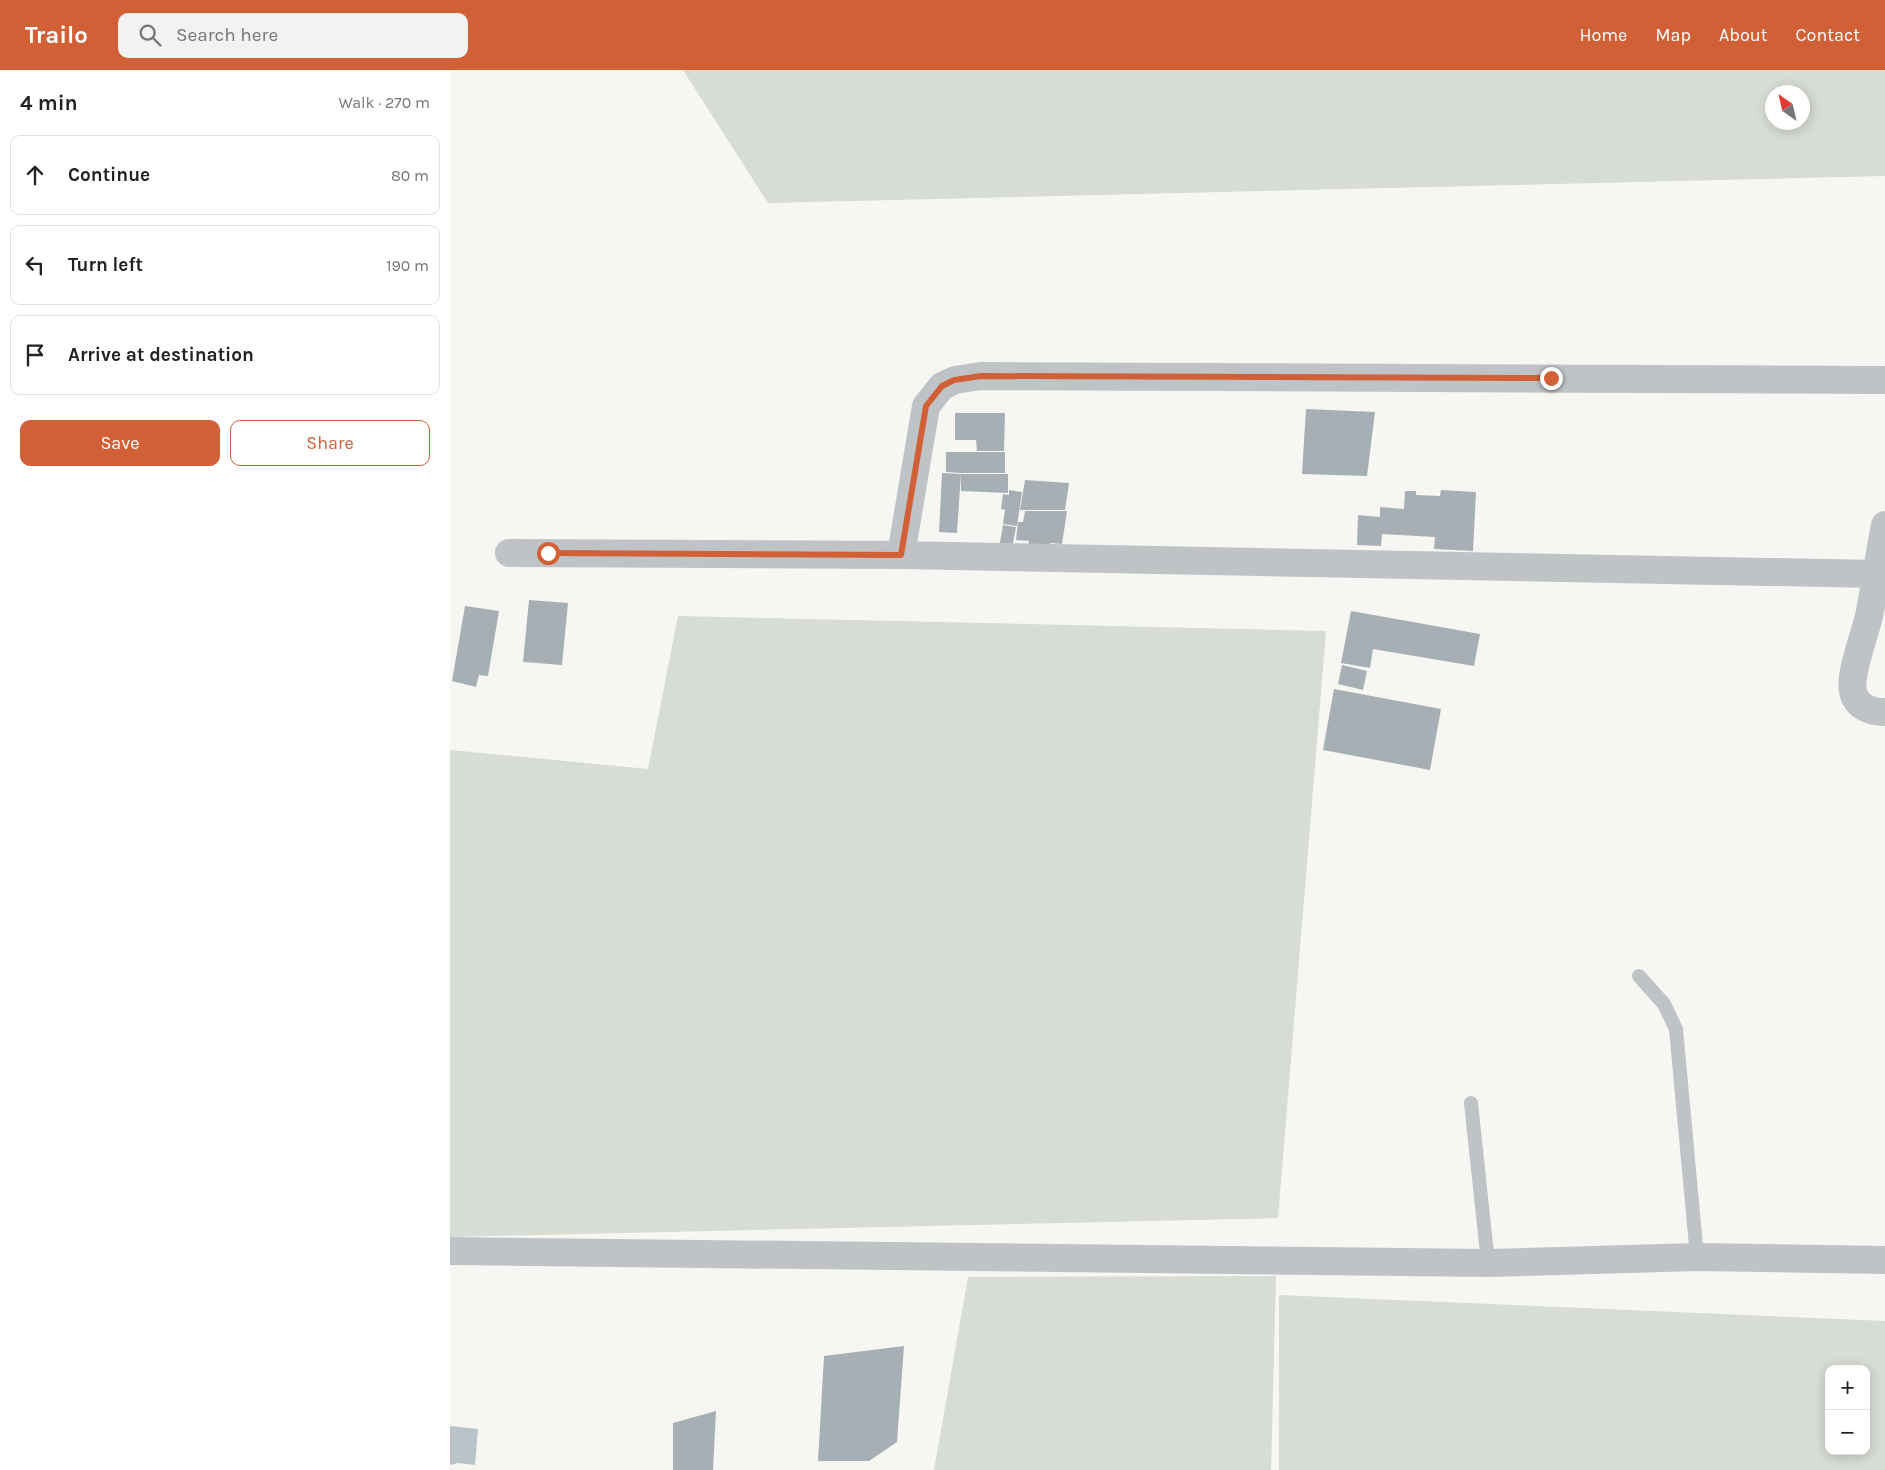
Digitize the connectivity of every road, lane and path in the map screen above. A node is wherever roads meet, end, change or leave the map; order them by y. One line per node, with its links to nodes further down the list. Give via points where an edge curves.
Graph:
1 (1885, 380): 4 (street, via 991,376 954,380 942,386 926,406)
2 (1885, 525): 5 (street)
3 (508, 553): 4 (street)
4 (901, 555): 5 (street)
5 (1876, 574): 6 (street, via 1853,692 1859,703 1872,712)
6 (1885, 712)
7 (1639, 976): 10 (lane, via 1664,1004 1676,1029)
8 (1471, 1103): 12 (lane)
9 (450, 1251): 12 (street)
10 (1697, 1257): 11 (street); 12 (street)
11 (1885, 1260)
12 (1488, 1263)

